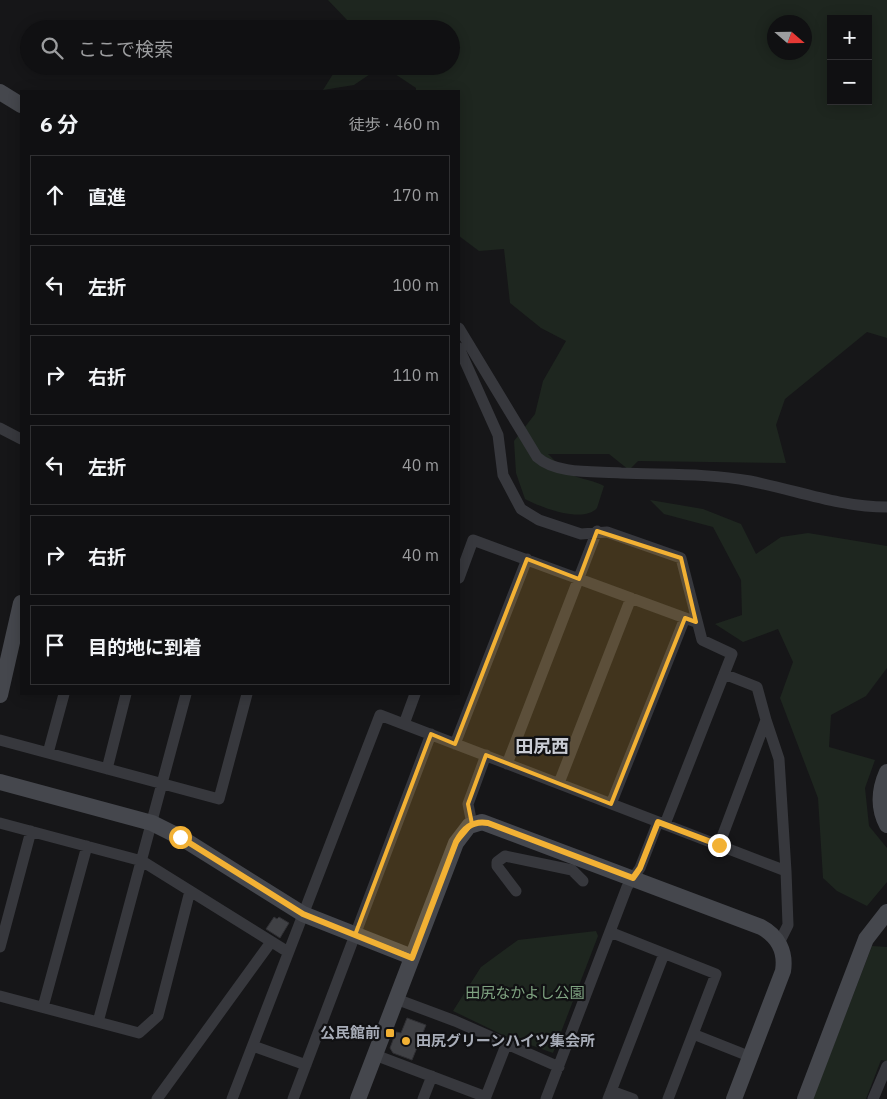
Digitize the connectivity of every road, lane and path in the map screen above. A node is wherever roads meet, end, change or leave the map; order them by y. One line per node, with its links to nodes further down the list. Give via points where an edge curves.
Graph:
1 (0, 92): 2 (street)
2 (20, 104)
3 (460, 330): 7 (street, via 537,457 547,464 586,471 742,480 860,507)
4 (460, 350): 8 (street, via 498,435 504,475 521,509 539,520 581,534)
5 (0, 428): 6 (street)
6 (20, 438)
7 (887, 507)
8 (597, 531): 11 (street); 15 (street, via 681,558)
9 (526, 559): 10 (street, via 473,540); 11 (street); 28 (street)
10 (460, 575)
11 (579, 579): 12 (street); 31 (street)
12 (631, 598): 14 (street); 35 (street)
13 (20, 606): 16 (street)
14 (685, 618): 15 (street); 37 (street)
15 (696, 622): 17 (street, via 702,640 732,654)
16 (4, 661): 18 (street)
17 (724, 674): 24 (street, via 757,687); 40 (street)
18 (0, 695)
19 (64, 695): 29 (street)
20 (126, 695): 32 (street)
21 (186, 695): 36 (street)
22 (248, 695): 36 (street, via 219,799)
23 (415, 695): 25 (street)
24 (766, 720): 44 (street); 47 (street, via 778,759)
25 (404, 724): 26 (street); 53 (street, via 380,715)
26 (431, 734): 28 (street); 55 (street)
27 (0, 740): 29 (street)
28 (455, 744): 30 (street)
29 (48, 753): 32 (street)
30 (486, 756): 31 (street); 41 (street, via 468,804)
31 (507, 764): 35 (street)
32 (106, 769): 36 (street)
33 (887, 772): 42 (street, via 880,800)
34 (0, 782): 38 (street)
35 (559, 783): 37 (street)
36 (162, 784): 38 (street)
37 (611, 804): 40 (street)
38 (152, 822): 46 (street); 53 (street)
39 (0, 823): 43 (street)
40 (662, 823): 44 (street); 48 (street)
41 (472, 824): 48 (street, via 488,823); 61 (street, via 456,842)
42 (887, 825)
43 (31, 831): 45 (street); 58 (street)
44 (719, 845): 47 (street)
45 (87, 846): 46 (street); 64 (street)
46 (142, 861): 50 (street); 65 (street)
47 (786, 871): 57 (street, via 788,926)
48 (633, 878): 54 (street); 57 (street, via 761,927)
49 (583, 880): 51 (street, via 573,867 505,856 497,866)
50 (190, 891): 56 (street); 65 (street, via 158,1016 139,1032)
51 (516, 891)
52 (887, 912): 86 (street, via 866,939)
53 (303, 914): 55 (street); 59 (street)
54 (610, 932): 60 (street); 73 (street)
55 (355, 935): 61 (street); 71 (street)
56 (271, 942): 59 (street); 78 (street)
57 (779, 943): 70 (street, via 784,959 783,971)
58 (0, 946)
59 (288, 952): 68 (street)
60 (664, 954): 66 (street, via 716,974); 75 (street)
61 (412, 958): 63 (street)
62 (0, 996): 64 (street)
63 (396, 999): 67 (street); 69 (street)
64 (44, 1007): 65 (street)
65 (98, 1022)
66 (693, 1034): 70 (street); 84 (street)
67 (506, 1045): 73 (street); 77 (street)
68 (253, 1046): 71 (street); 76 (street)
69 (375, 1055): 74 (street); 80 (street)
70 (751, 1057): 85 (street)
71 (306, 1065): 79 (street)
72 (887, 1066): 87 (street)
73 (559, 1067): 82 (street)
74 (432, 1076): 77 (street); 81 (street)
75 (610, 1095): 83 (street)
76 (234, 1098)
77 (485, 1098)
78 (157, 1099)
79 (293, 1099)
80 (358, 1099)
81 (423, 1099)
82 (546, 1099)
83 (633, 1099)
84 (668, 1099)
85 (734, 1099)
86 (805, 1099)
87 (873, 1099)

